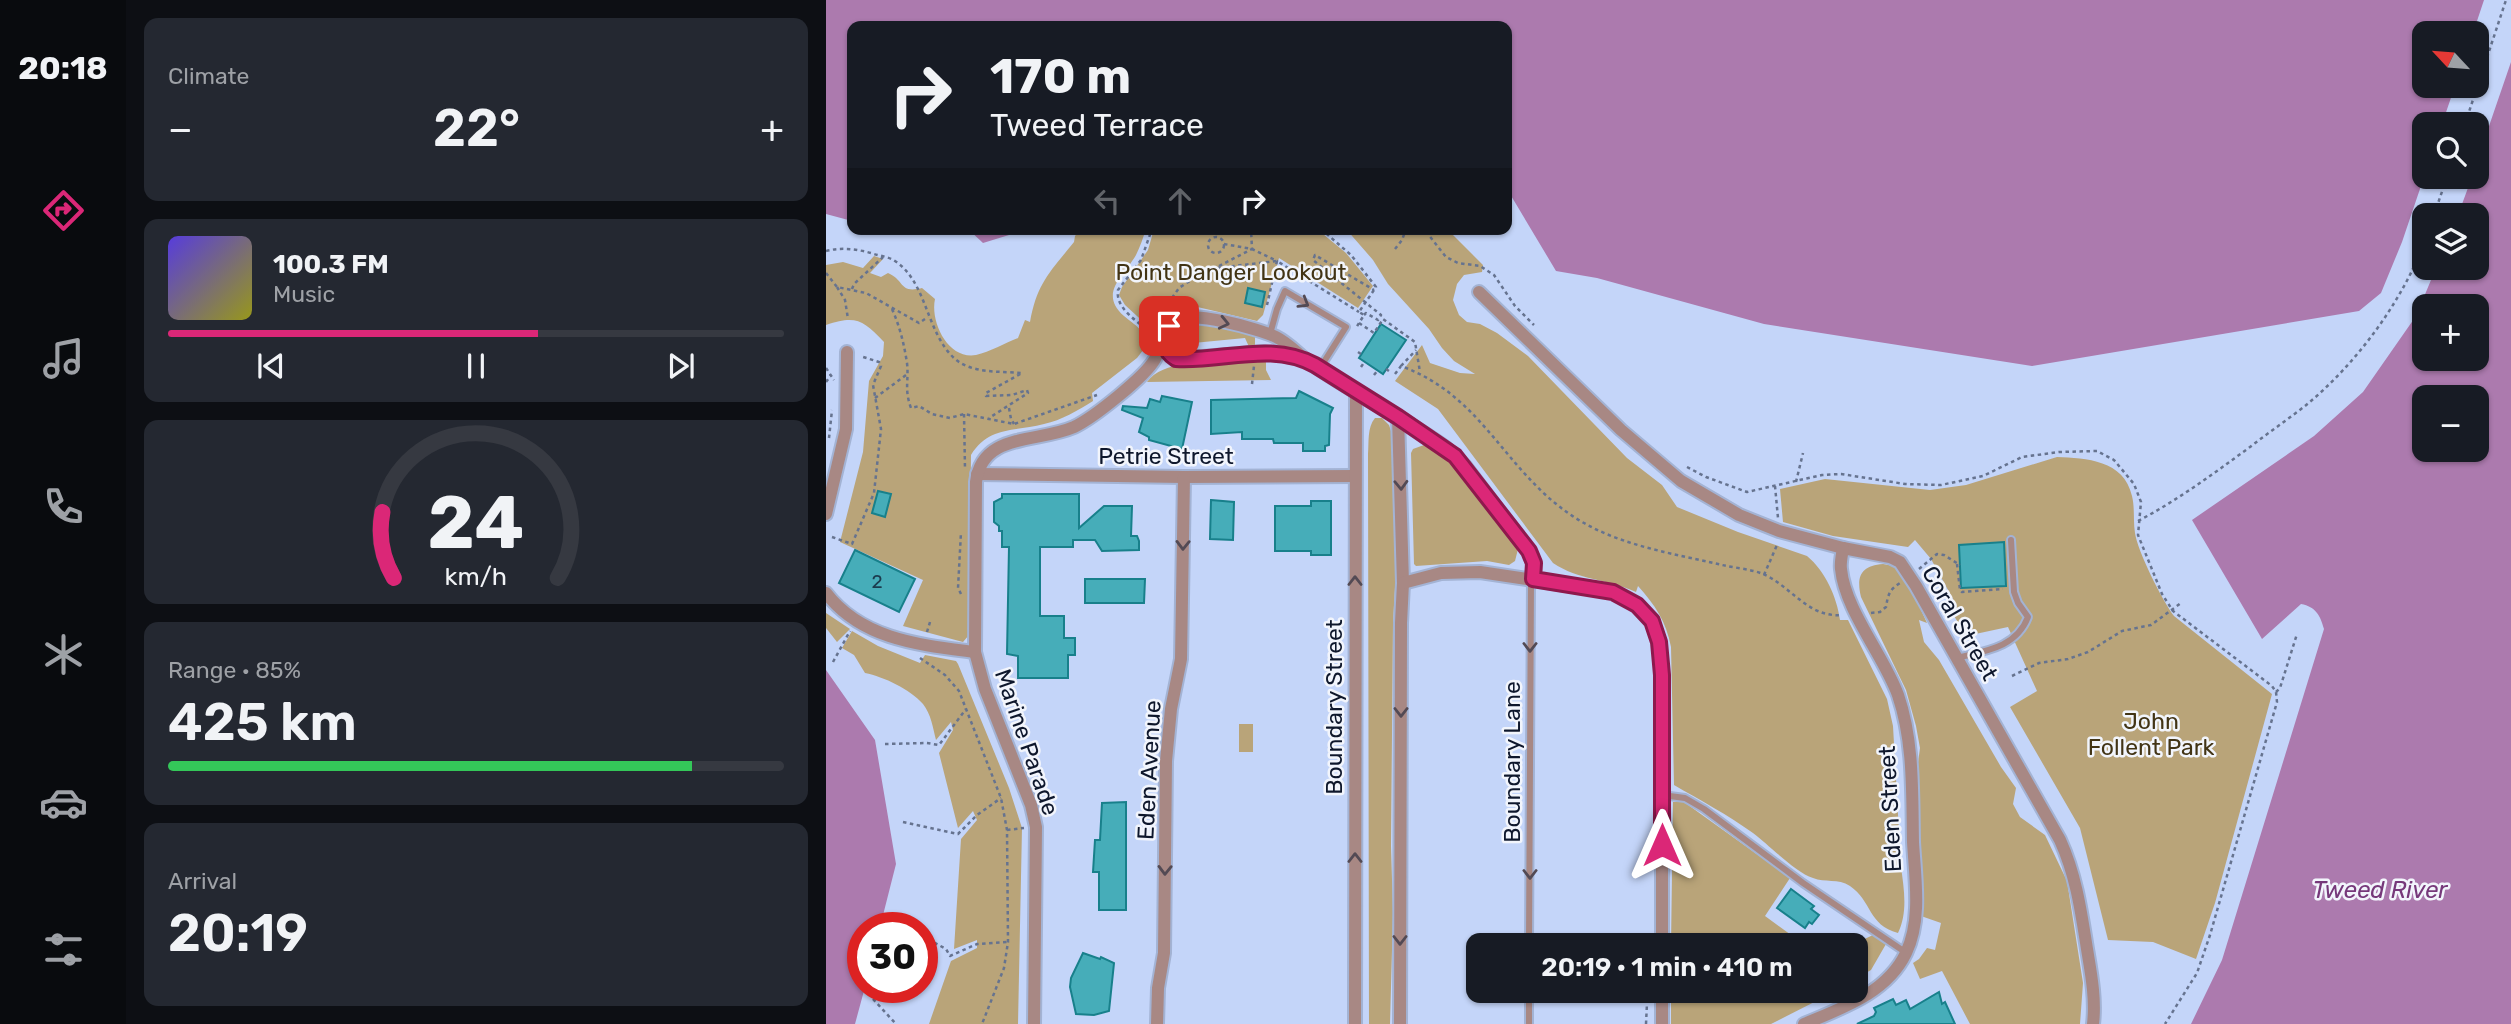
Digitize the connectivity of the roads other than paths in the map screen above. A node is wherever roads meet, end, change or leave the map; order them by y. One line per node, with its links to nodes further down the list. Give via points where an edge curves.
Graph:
1 (1479, 292): 17 (street, Coral Street, via 1621,430 1681,481 1739,515)
2 (1158, 333): 3 (street, one-way to 3, via 1191,315); 6 (street, via 1167,351); 9 (street, via 1155,359)
3 (1270, 334): 5 (street); 7 (street); 8 (lane, one-way to 8, via 1285,291 1346,327)
4 (846, 352): 15 (street, via 846,429)
5 (1268, 352): 6 (street); 7 (street)
6 (1180, 359): 9 (street)
7 (1306, 360): 8 (street)
8 (1320, 368): 10 (street)
9 (1147, 370): 12 (street, via 1079,425 994,449)
10 (1356, 391): 11 (street); 13 (street, Boundary Street)
11 (1398, 417): 18 (street, via 1465,466 1529,551 1534,563); 19 (street, one-way to 19)
12 (971, 474): 14 (street, Petrie Street); 21 (street, Marine Parade)
13 (1355, 476): 14 (street, Petrie Street); 31 (street, Boundary Street, one-way to 13)
14 (1184, 477): 30 (street, Eden Avenue, one-way to 30, via 1181,659 1166,761 1164,953)
15 (826, 514)
16 (2011, 540): 22 (lane, via 2014,588 2028,617 2024,628 1997,648)
17 (1843, 548): 22 (street, Coral Street, via 1900,562); 26 (street, Eden Street, via 1841,569 1849,597 1897,694 1907,730 1915,898)
18 (1532, 579): 19 (street, via 1468,572 1429,575); 23 (street, via 1613,592 1637,605 1652,621 1662,675); 24 (lane, Boundary Lane, one-way to 24)
19 (1404, 583): 32 (street, one-way to 32)
20 (826, 593): 21 (street, via 840,608 884,635 922,646)
21 (975, 652): 29 (street, Marine Parade, via 1036,827)
22 (1956, 658): 36 (street, Coral Street, via 2070,861 2090,965)
23 (1662, 795): 25 (street); 26 (lane, via 1685,798 1704,808)
24 (1530, 933)
25 (1662, 933)
26 (1906, 953): 35 (street, Eden Street, via 1889,978 1871,993)
27 (1529, 1003): 33 (lane)
28 (1662, 1003): 34 (street)
29 (1034, 1024)
30 (1157, 1024)
31 (1355, 1024)
32 (1400, 1024)
33 (1529, 1024)
34 (1662, 1024)
35 (1804, 1024)
36 (2093, 1024)

